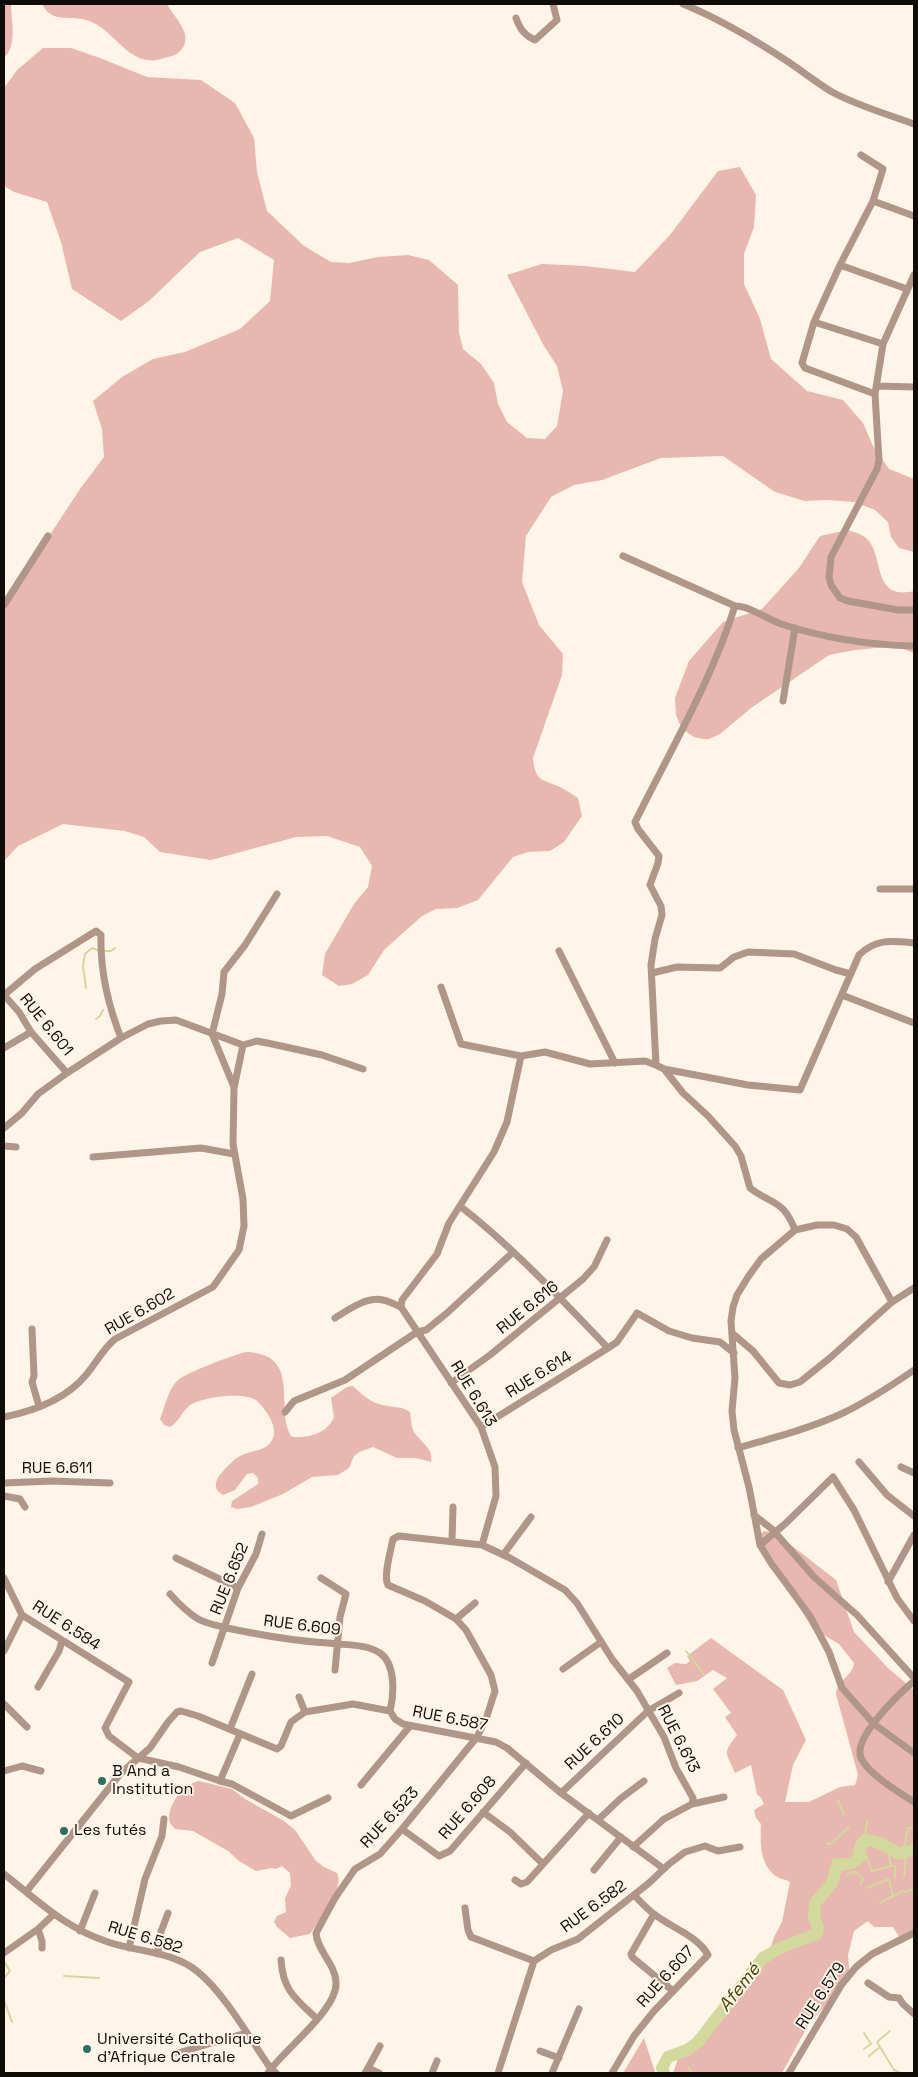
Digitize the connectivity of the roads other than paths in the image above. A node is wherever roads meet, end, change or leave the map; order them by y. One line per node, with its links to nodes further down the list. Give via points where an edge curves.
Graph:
1 (553, 4): 3 (street, via 557,20 535,40 519,27)
2 (683, 4): 4 (street, via 770,50 830,91)
3 (516, 18)
4 (914, 124)
5 (862, 155): 6 (street, via 883,169)
6 (873, 201): 7 (street); 8 (street)
7 (914, 216)
8 (840, 265): 10 (street); 11 (street)
9 (914, 275): 10 (street)
10 (907, 289): 12 (street)
11 (814, 322): 12 (street); 15 (street, via 802,366)
12 (883, 344): 13 (street)
13 (876, 386): 14 (street); 15 (street)
14 (914, 387)
15 (875, 394): 20 (street, via 877,468 831,557 829,577 840,598 864,605)
16 (48, 536): 18 (street)
17 (623, 556): 19 (street)
18 (4, 605)
19 (735, 606): 21 (street); 29 (street, via 693,709 636,822 638,830 659,856 650,885 662,915 655,939)
20 (914, 610)
21 (795, 628): 22 (street, via 857,642); 23 (street)
22 (914, 646)
23 (783, 700)
24 (914, 889): 25 (street)
25 (880, 890)
26 (278, 894): 36 (street, via 224,972)
27 (914, 943): 30 (street, via 876,943 859,955)
28 (559, 950): 41 (street)
29 (652, 973): 30 (street, via 677,968 720,968 734,957 748,952 794,954); 42 (street)
30 (850, 974): 32 (street)
31 (442, 987): 40 (street, via 460,1044)
32 (842, 994): 34 (street); 44 (street, via 800,1090 748,1085)
33 (4, 995): 35 (street, RUE 6.601); 37 (street, via 35,969 96,931 101,935 106,994)
34 (914, 1023)
35 (31, 1032): 39 (street); 45 (street, RUE 6.601)
36 (212, 1034): 37 (street, via 176,1020 148,1024); 38 (street); 46 (street)
37 (121, 1038): 45 (street)
38 (243, 1044): 43 (street, via 257,1041); 46 (street)
39 (4, 1048)
40 (521, 1056): 41 (street, via 545,1052 590,1064); 52 (street, via 507,1122 494,1152)
41 (615, 1063): 42 (street, via 645,1060)
42 (656, 1065): 44 (street)
43 (363, 1069)
44 (664, 1069): 53 (street, via 735,1146 750,1188 779,1204)
45 (67, 1073): 47 (street, via 38,1094)
46 (234, 1088): 50 (street, RUE 6.602)
47 (4, 1128)
48 (4, 1146): 49 (street)
49 (16, 1147)
50 (234, 1154): 51 (street, via 201,1148); 68 (street, RUE 6.602, via 243,1199 243,1236 236,1255 213,1287 115,1339 70,1391)
51 (93, 1157)
52 (460, 1206): 55 (street, via 486,1226); 59 (street, via 449,1223 437,1254 402,1300)
53 (795, 1230): 58 (street, via 817,1225 847,1229 856,1237); 63 (street, via 761,1259 737,1294)
54 (607, 1240): 57 (street, RUE 6.616, via 594,1267)
55 (512, 1253): 57 (street); 62 (street, via 447,1313 426,1330)
56 (914, 1288): 58 (street)
57 (560, 1299): 64 (street); 67 (street, RUE 6.616)
58 (892, 1302): 63 (street, via 824,1363 800,1382 790,1385 779,1383 753,1351)
59 (402, 1307): 60 (street, via 382,1299 374,1300); 62 (street, RUE 6.613)
60 (335, 1318)
61 (32, 1329): 68 (street, via 32,1382)
62 (418, 1332): 67 (street, RUE 6.613); 69 (street, via 345,1380 294,1401)
63 (733, 1334): 65 (street)
64 (607, 1347): 65 (street, RUE 6.614, via 617,1342 637,1313 669,1331 720,1342); 71 (street, RUE 6.614)
65 (734, 1353): 72 (street, via 732,1411)
66 (914, 1370): 72 (street, via 841,1414)
67 (451, 1383): 71 (street, RUE 6.613)
68 (38, 1406): 70 (street, RUE 6.602)
69 (285, 1412)
70 (4, 1417)
71 (481, 1427): 88 (street, RUE 6.613, via 495,1467 497,1484)
72 (738, 1448): 81 (street)
73 (859, 1462): 82 (street, via 887,1494)
74 (901, 1467): 75 (street)
75 (914, 1473)
76 (4, 1483): 77 (street, RUE 6.611)
77 (110, 1483)
78 (4, 1496): 79 (street, via 20,1499)
79 (25, 1507)
80 (453, 1507): 87 (street)
81 (753, 1515): 84 (street); 89 (street)
82 (914, 1516)
83 (531, 1517): 90 (street)
84 (775, 1533): 89 (street); 94 (street, via 833,1477 854,1510); 112 (street, via 814,1577 858,1615)
85 (262, 1534): 95 (street, RUE 6.652, via 256,1554)
86 (914, 1535): 94 (street)
87 (452, 1540): 88 (street); 99 (street, via 396,1537 386,1582)
88 (482, 1545): 90 (street, RUE 6.613)
89 (760, 1545): 120 (street, via 810,1616 829,1652 842,1688)
90 (503, 1555): 103 (street, RUE 6.613, via 565,1590 587,1617)
91 (176, 1558): 95 (street)
92 (4, 1578): 98 (street, RUE 6.584)
93 (321, 1578): 104 (street, via 346,1594)
94 (888, 1582): 100 (street)
95 (238, 1588): 101 (street, RUE 6.652)
96 (170, 1594): 101 (street, RUE 6.609, via 198,1619)
97 (475, 1603): 99 (street)
98 (22, 1615): 102 (street, RUE 6.584); 105 (street)
99 (456, 1619): 125 (street, RUE 6.523, via 488,1668 495,1691)
100 (914, 1621)
101 (225, 1627): 104 (street, RUE 6.609, via 259,1635); 107 (street, RUE 6.652)
102 (62, 1642): 113 (street); 127 (street, RUE 6.584, via 129,1682 105,1728 109,1736)
103 (601, 1642): 108 (street); 111 (street, RUE 6.613)
104 (338, 1644): 109 (street); 117 (street, RUE 6.609, via 365,1648 380,1653 384,1658 392,1676)
105 (4, 1651)
106 (668, 1653): 111 (street)
107 (212, 1663)
108 (563, 1669)
109 (335, 1670)
110 (252, 1674): 123 (street)
111 (629, 1679): 118 (street, RUE 6.613)
112 (914, 1680): 120 (street)
113 (38, 1687)
114 (679, 1692): 118 (street, RUE 6.610)
115 (299, 1697): 119 (street)
116 (4, 1704): 122 (street)
117 (390, 1711): 119 (street, RUE 6.587, via 353,1704); 121 (street, RUE 6.587, via 395,1719)
118 (648, 1711): 134 (street, RUE 6.610); 138 (street, RUE 6.613, via 693,1798)
119 (304, 1712): 124 (street, via 291,1722 279,1748)
120 (874, 1724): 126 (street); 137 (street, via 860,1746 861,1758 874,1773)
121 (410, 1726): 125 (street, RUE 6.587); 133 (street)
122 (27, 1727)
123 (230, 1729): 124 (street); 127 (street, via 192,1714 177,1712 150,1748)
124 (240, 1734): 131 (street)
125 (477, 1737): 128 (street, RUE 6.587, via 496,1742); 143 (street, RUE 6.523)
126 (914, 1753)
127 (138, 1758): 131 (street); 152 (street, via 121,1773)
128 (526, 1763): 134 (street, RUE 6.587); 139 (street, RUE 6.608)
129 (4, 1771): 130 (street, via 22,1766)
130 (41, 1771)
131 (220, 1781): 135 (street, via 232,1784 291,1816)
132 (644, 1781): 142 (street)
133 (361, 1784)
134 (561, 1793): 140 (street, RUE 6.587)
135 (328, 1798)
136 (724, 1798): 138 (street)
137 (914, 1802)
138 (692, 1804): 145 (street, via 664,1819)
139 (483, 1812): 143 (street, RUE 6.608, via 450,1851 438,1856); 147 (street, via 516,1837)
140 (589, 1813): 142 (street, RUE 6.587); 147 (street)
141 (164, 1819): 163 (street, via 162,1836 145,1879)
142 (599, 1820): 144 (street, RUE 6.587)
143 (402, 1829): 172 (street, RUE 6.523, via 380,1854 355,1869 316,1933 336,1981 333,1997)
144 (621, 1837): 145 (street, RUE 6.587); 149 (street)
145 (633, 1847): 148 (street, RUE 6.587)
146 (740, 1847): 148 (street, RUE 6.582, via 718,1851 705,1846 695,1848)
147 (543, 1864): 151 (street, via 527,1882 520,1884)
148 (664, 1869): 154 (street, RUE 6.582)
149 (594, 1870)
150 (4, 1874): 152 (street, RUE 6.582)
151 (515, 1880)
152 (26, 1892): 158 (street, RUE 6.582)
153 (95, 1893): 160 (street)
154 (634, 1895): 157 (street, RUE 6.607); 167 (street, RUE 6.582, via 578,1938)
155 (465, 1908): 167 (street, via 471,1937)
156 (168, 1913): 165 (street, via 159,1937)
157 (654, 1914): 169 (street, via 631,1954 634,1960); 169 (street, RUE 6.607, via 688,1936 708,1955)
158 (53, 1915): 159 (street); 160 (street, RUE 6.582)
159 (38, 1929): 162 (street); 164 (street)
160 (80, 1930): 163 (street, RUE 6.582)
161 (914, 1933): 186 (street, RUE 6.579, via 872,1954 856,1966)
162 (42, 1948)
163 (129, 1948): 165 (street, RUE 6.582)
164 (4, 1952)
165 (158, 1954): 173 (street, RUE 6.582, via 197,1971 222,1998)
166 (280, 1960): 172 (street, via 282,1974 292,1996)
167 (534, 1961): 183 (street)
168 (868, 1984): 171 (street, via 889,1997 899,1998)
169 (673, 1991): 185 (street, RUE 6.607, via 634,2036)
170 (579, 2009): 177 (street)
171 (914, 2014)
172 (317, 2019): 180 (street, RUE 6.523)
173 (246, 2033): 176 (street); 180 (street, RUE 6.582)
174 (380, 2046): 179 (street)
175 (540, 2051): 177 (street)
176 (178, 2053)
177 (559, 2058): 184 (street)
178 (437, 2061): 182 (street)
179 (367, 2071): 181 (street)
180 (271, 2072)
181 (379, 2073)
182 (432, 2073)
183 (498, 2073)
184 (552, 2073)
185 (612, 2073)
186 (789, 2073)

